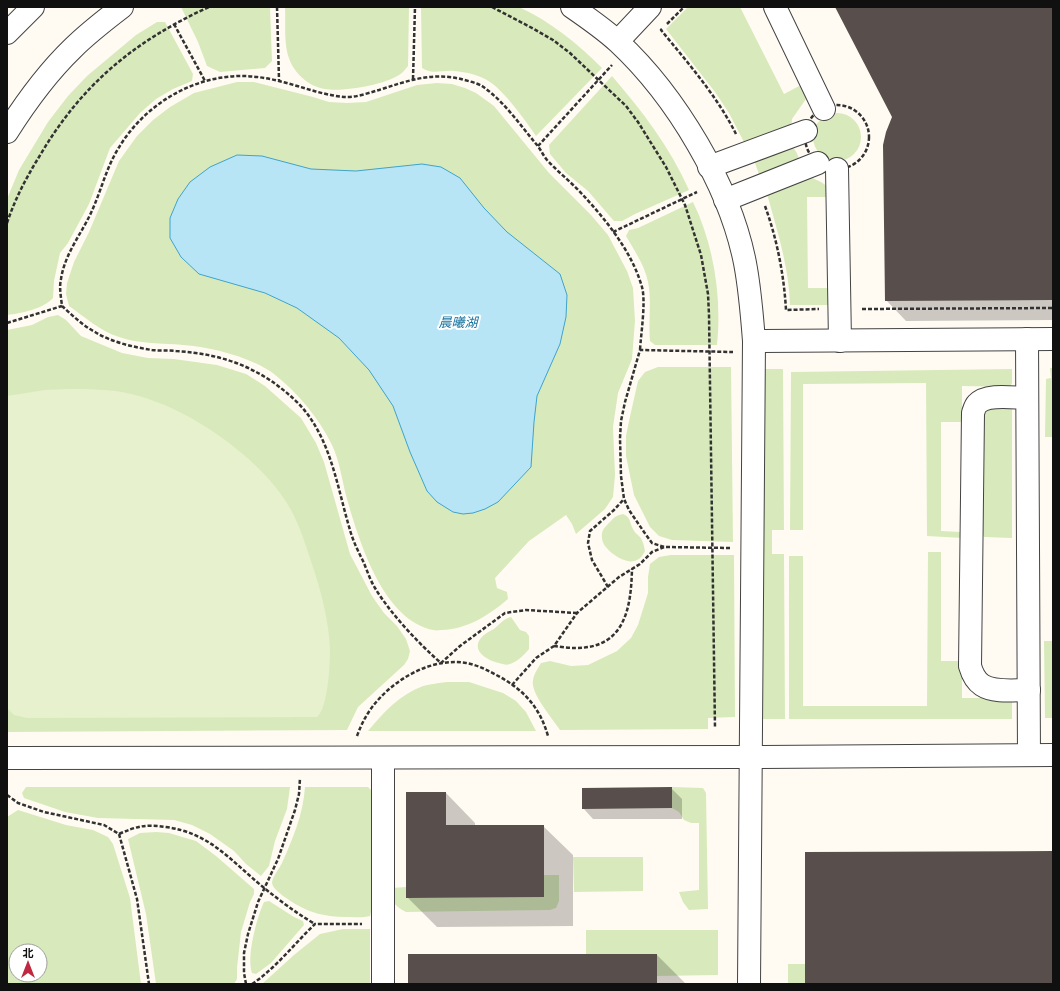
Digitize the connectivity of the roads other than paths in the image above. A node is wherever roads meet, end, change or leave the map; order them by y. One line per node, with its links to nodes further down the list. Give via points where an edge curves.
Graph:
1 (33, 7): 6 (lane)
2 (122, 7): 10 (lane, via 72,48 51,70)
3 (572, 7): 7 (lane)
4 (650, 7): 7 (lane)
5 (776, 7): 8 (lane)
6 (7, 33)
7 (622, 45): 11 (lane, via 639,62 682,119)
8 (824, 109)
9 (806, 131): 11 (lane, via 745,154)
10 (7, 132)
11 (717, 183): 14 (lane, via 758,187 827,166 840,309); 15 (lane, via 745,262)
12 (1027, 339): 13 (lane); 14 (lane); 16 (lane)
13 (1053, 339)
14 (840, 341): 15 (lane)
15 (754, 347): 20 (lane)
16 (1028, 398): 17 (lane); 17 (lane, via 984,399 977,404 973,412 970,666 981,685 995,689)
17 (1029, 690): 18 (lane)
18 (1030, 755): 19 (lane); 20 (lane)
19 (1053, 755)
20 (751, 757): 22 (lane); 24 (lane)
21 (7, 758): 22 (lane)
22 (383, 758): 23 (lane)
23 (383, 984)
24 (749, 984)

